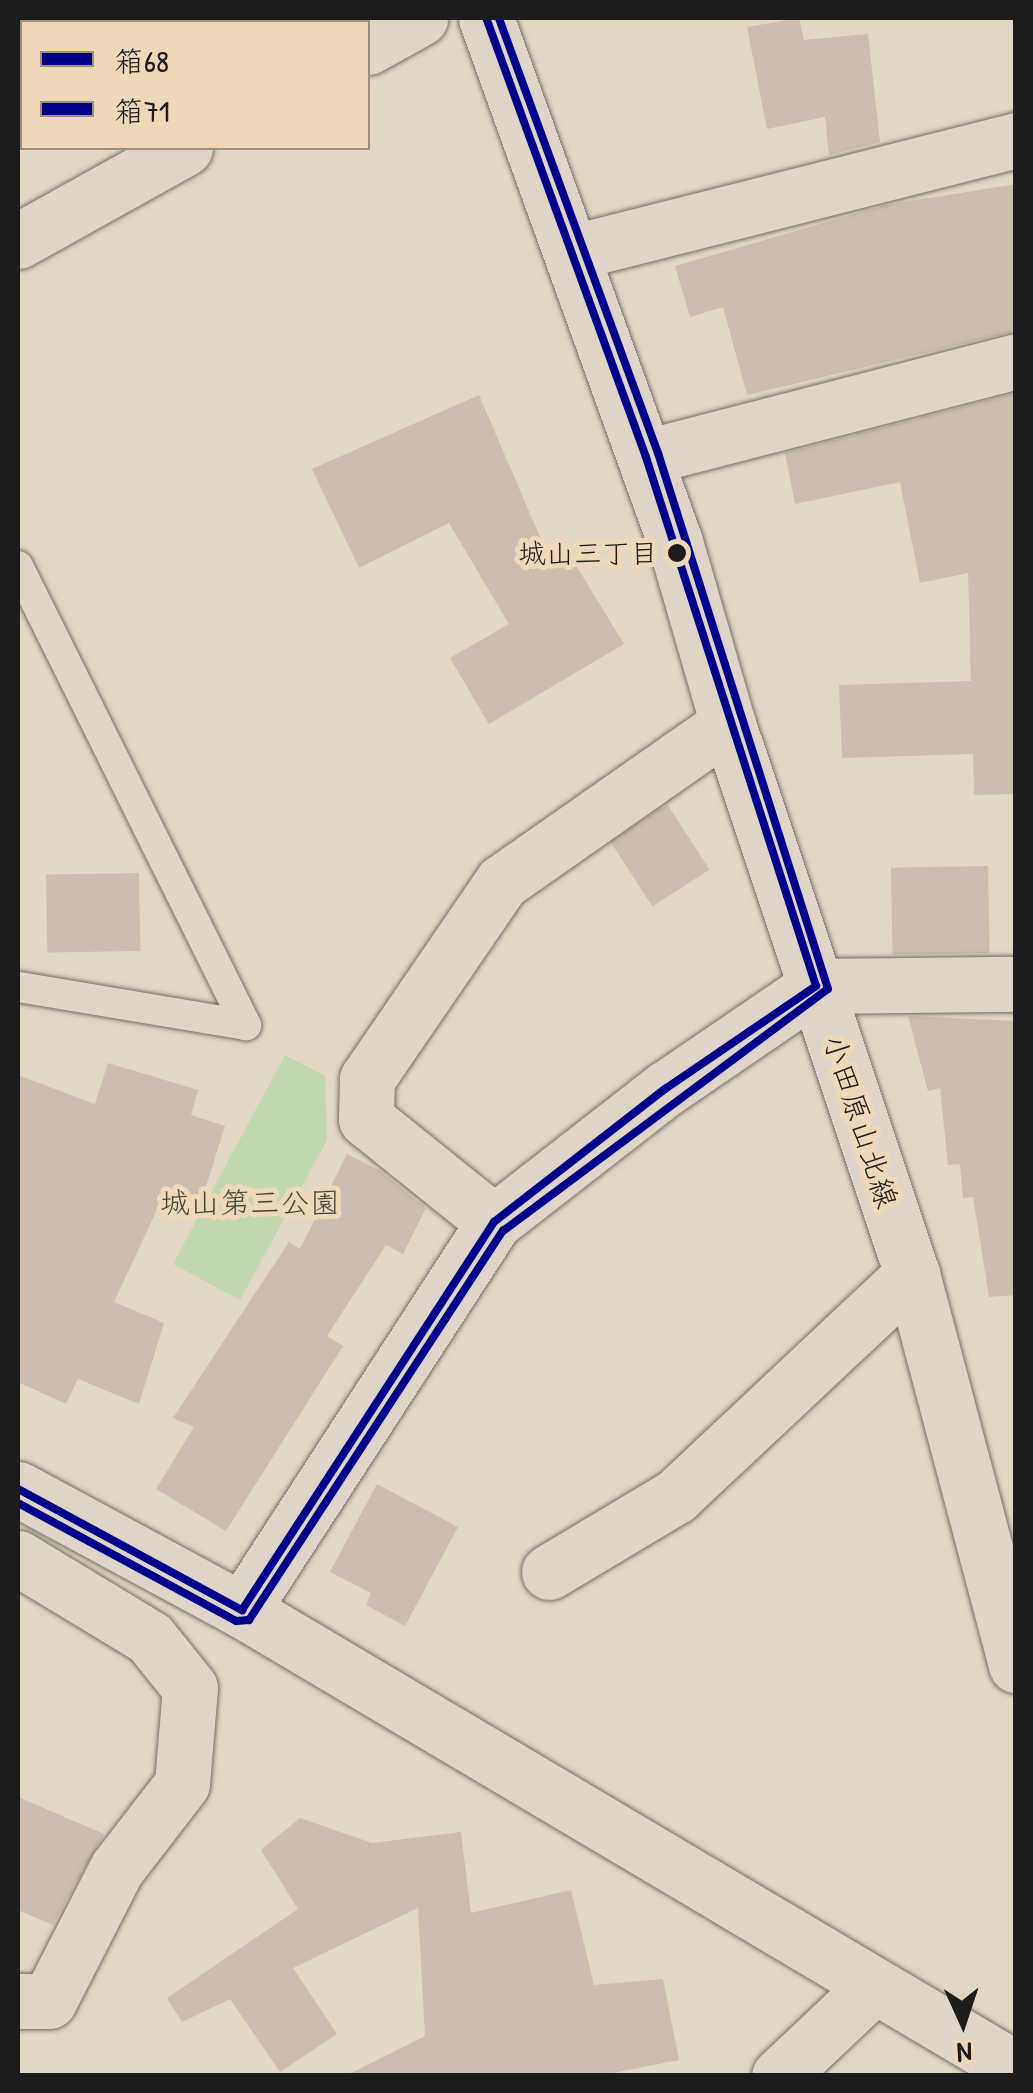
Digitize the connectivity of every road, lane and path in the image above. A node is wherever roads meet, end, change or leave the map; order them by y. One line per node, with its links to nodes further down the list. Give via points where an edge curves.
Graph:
1 (420, 18): 3 (street)
2 (486, 18): 7 (street, 小田原山北線)
3 (370, 45)
4 (1016, 140): 7 (street)
5 (182, 150): 6 (street)
6 (18, 241)
7 (574, 252): 9 (street, 小田原山北線)
8 (1016, 361): 9 (street)
9 (646, 457): 11 (street, 小田原山北線)
10 (18, 566): 14 (lane, via 246,1025)
11 (728, 724): 13 (street, 小田原山北線); 15 (street, via 502,882 366,1080 366,1119)
12 (1016, 984): 13 (street)
13 (816, 986): 15 (street, via 665,1089); 16 (street, 小田原山北線)
14 (18, 988)
15 (494, 1222): 20 (street)
16 (912, 1274): 19 (street, via 676,1496); 21 (street, 小田原山北線)
17 (18, 1489): 20 (street)
18 (18, 1558): 23 (street, via 150,1638 190,1688 182,1784 117,1868 50,2001)
19 (549, 1572)
20 (242, 1610): 22 (street)
21 (1016, 1665)
22 (873, 1986): 24 (street); 25 (street)
23 (18, 2000)
24 (1016, 2070)
25 (779, 2076)

